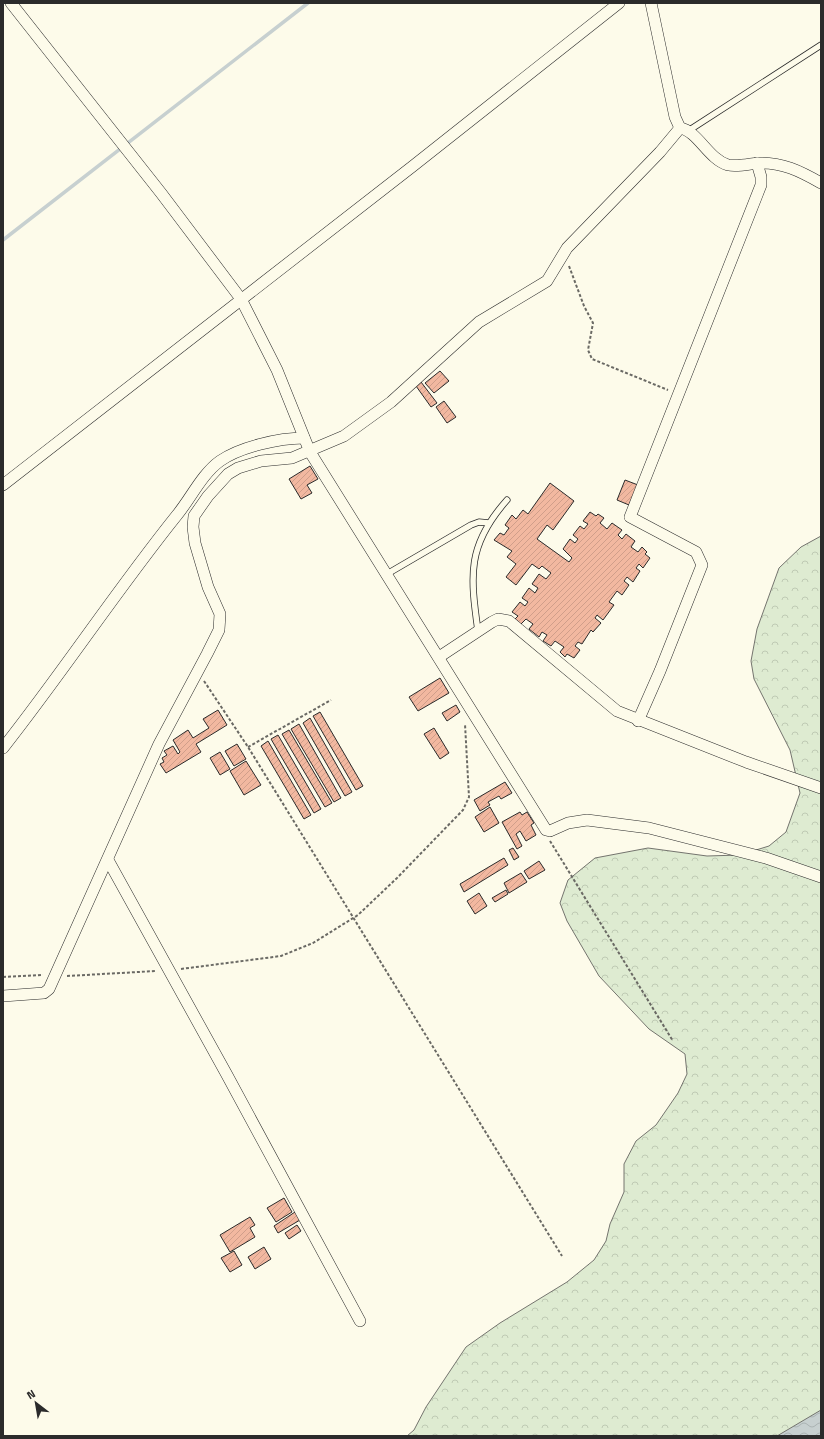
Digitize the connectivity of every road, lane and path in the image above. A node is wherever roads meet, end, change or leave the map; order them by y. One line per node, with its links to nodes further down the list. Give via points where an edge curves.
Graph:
1 (11, 3): 9 (street)
2 (619, 3): 9 (street)
3 (651, 3): 5 (street, via 675,117)
4 (821, 46): 5 (lane)
5 (684, 130): 6 (street, via 719,161 729,165); 8 (street, via 574,240)
6 (757, 163): 7 (street, via 787,166); 10 (street, via 761,185)
7 (821, 183)
8 (561, 258): 10 (path, via 570,267 584,306 592,319 593,327 588,350 592,359); 12 (street, via 547,281 479,322 391,402 344,436)
9 (241, 299): 11 (street, via 277,370); 13 (street)
10 (679, 394): 22 (street, via 630,517 696,552 702,566)
11 (304, 438): 12 (street); 24 (street, via 293,438 232,453 214,467)
12 (310, 452): 16 (street); 19 (street, via 238,468 218,484 194,516 195,543 208,587 220,614 218,630)
13 (3, 485)
14 (507, 500): 15 (lane)
15 (489, 523): 16 (lane, via 479,522 471,525); 17 (lane, via 475,552 472,570)
16 (387, 574): 18 (street)
17 (478, 631): 18 (street); 22 (street, via 498,619 509,622 610,706)
18 (439, 657): 21 (street)
19 (198, 672): 23 (path); 27 (street, via 159,744)
20 (331, 700): 23 (path)
21 (468, 705): 26 (street); 29 (path, via 465,719 469,797 466,805 460,815)
22 (638, 721): 25 (street)
23 (248, 747): 29 (path)
24 (3, 748)
25 (821, 788)
26 (548, 831): 28 (street, via 568,823 587,820 649,828 766,858); 34 (path, via 551,843)
27 (108, 860): 30 (street); 31 (street)
28 (821, 877)
29 (353, 918): 30 (path, via 313,944 290,954); 35 (path)
30 (170, 970): 31 (path); 36 (street)
31 (56, 975): 32 (path); 33 (street, via 44,993)
32 (3, 976)
33 (3, 996)
34 (673, 1042)
35 (562, 1256)
36 (360, 1321)

